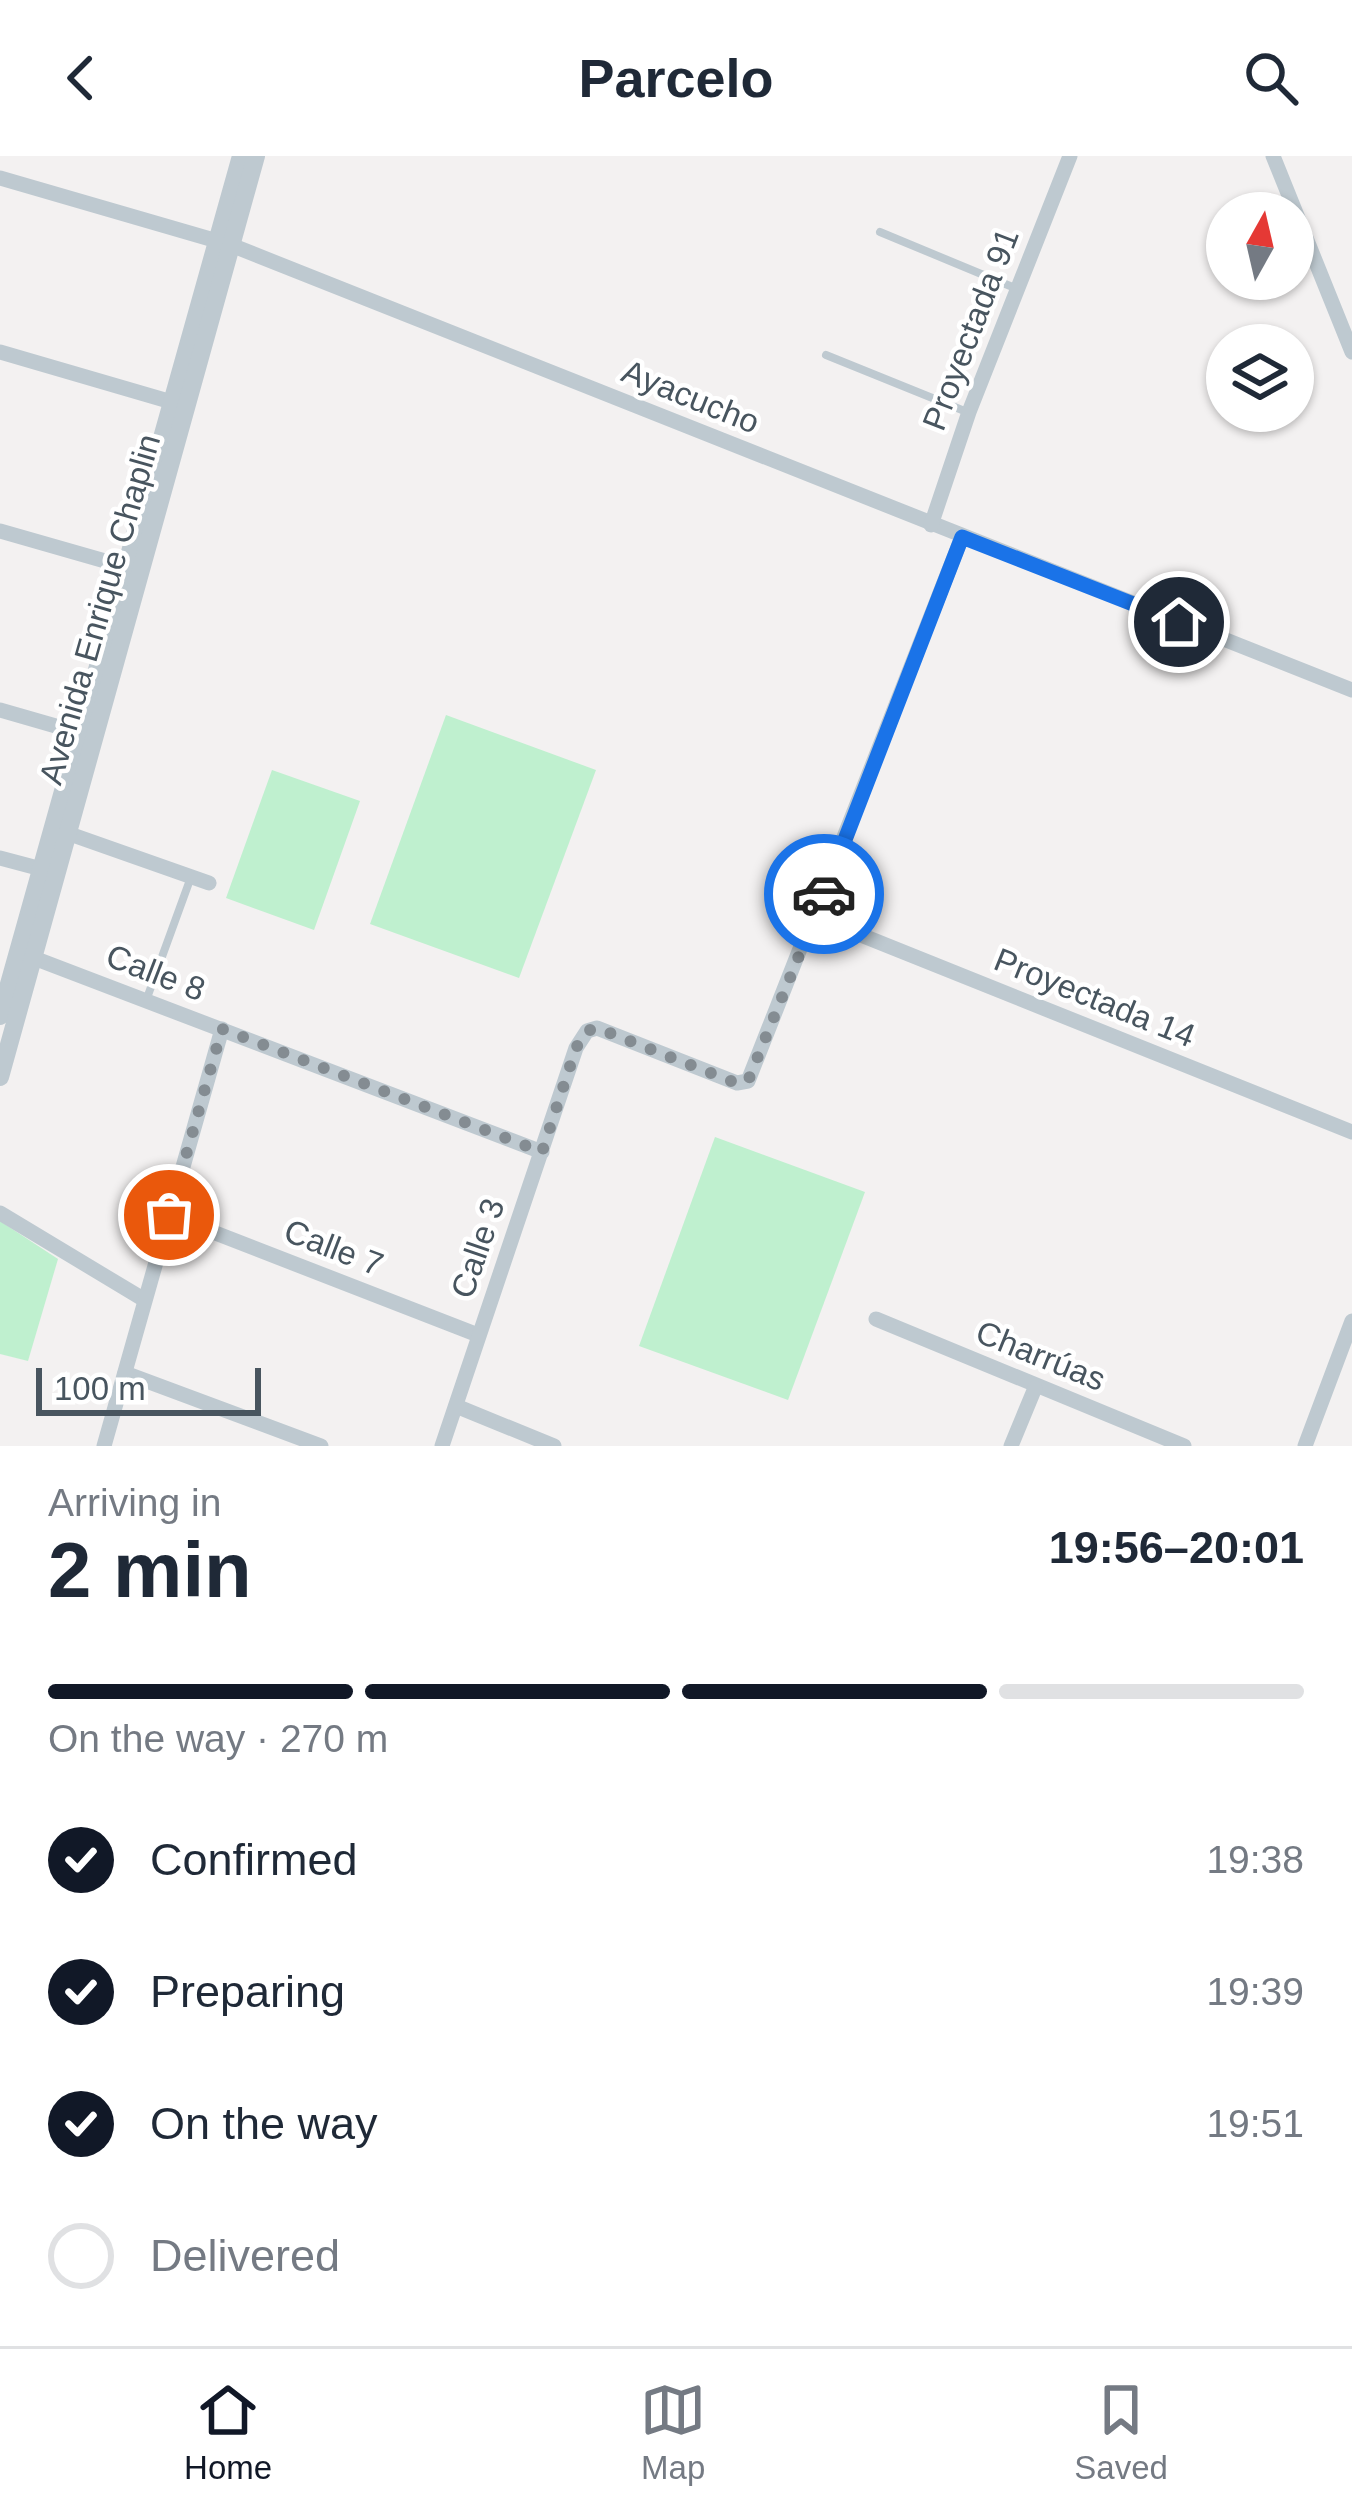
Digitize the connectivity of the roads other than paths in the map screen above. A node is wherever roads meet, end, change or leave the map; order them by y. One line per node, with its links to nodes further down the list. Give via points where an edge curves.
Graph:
1 (241, 156): 7 (street, Avenida Enrique Chaplin)
2 (256, 156): 7 (street, Avenida Enrique Chaplin)
3 (1070, 156): 8 (street, Proyectada 91)
4 (1273, 156): 10 (street)
5 (0, 178): 7 (street, Ayacucho)
6 (880, 232): 8 (lane)
7 (224, 243): 12 (street, Avenida Enrique Chaplin); 14 (street, Ayacucho)
8 (1016, 289): 13 (street, Proyectada 91)
9 (0, 352): 12 (street)
10 (1352, 352)
11 (826, 356): 13 (lane)
12 (180, 404): 17 (street, Avenida Enrique Chaplin)
13 (969, 412): 14 (street, Proyectada 91)
14 (931, 525): 16 (street, Ayacucho)
15 (0, 532): 17 (street)
16 (962, 537): 18 (street, Ayacucho); 26 (street)
17 (134, 570): 20 (street, Avenida Enrique Chaplin)
18 (1352, 691)
19 (0, 710): 20 (street)
20 (87, 735): 21 (street, Avenida Enrique Chaplin); 23 (street, Avenida Enrique Chaplin)
21 (67, 833): 23 (street, Avenida Enrique Chaplin); 24 (street)
22 (0, 858): 23 (street)
23 (48, 871): 27 (street, Avenida Enrique Chaplin)
24 (191, 876): 25 (street); 28 (lane)
25 (209, 883)
26 (815, 917): 33 (street, Proyectada 14); 34 (street, Calle 3, via 748,1081 597,1028 586,1031)
27 (26, 955): 28 (street, Calle 8); 29 (street, Avenida Enrique Chaplin); 31 (street, Avenida Enrique Chaplin)
28 (147, 1000): 30 (street, Calle 8)
29 (0, 1016)
30 (222, 1029): 34 (street, Calle 8); 36 (street)
31 (6, 1032): 32 (street, Avenida Enrique Chaplin)
32 (0, 1077)
33 (1352, 1132)
34 (542, 1152): 40 (street, Calle 3)
35 (0, 1213): 37 (street)
36 (169, 1215): 37 (street); 40 (street, Calle 7)
37 (143, 1299): 41 (street)
38 (876, 1319): 42 (street, Charrúas)
39 (1352, 1321): 51 (street)
40 (478, 1336): 43 (street, Calle 3)
41 (125, 1373): 44 (street); 45 (street)
42 (1036, 1388): 49 (street); 50 (street, Charrúas)
43 (456, 1406): 47 (street, Calle 3); 48 (street)
44 (274, 1438): 46 (street)
45 (104, 1446)
46 (321, 1446)
47 (442, 1446)
48 (554, 1446)
49 (1011, 1446)
50 (1184, 1446)
51 (1305, 1446)

